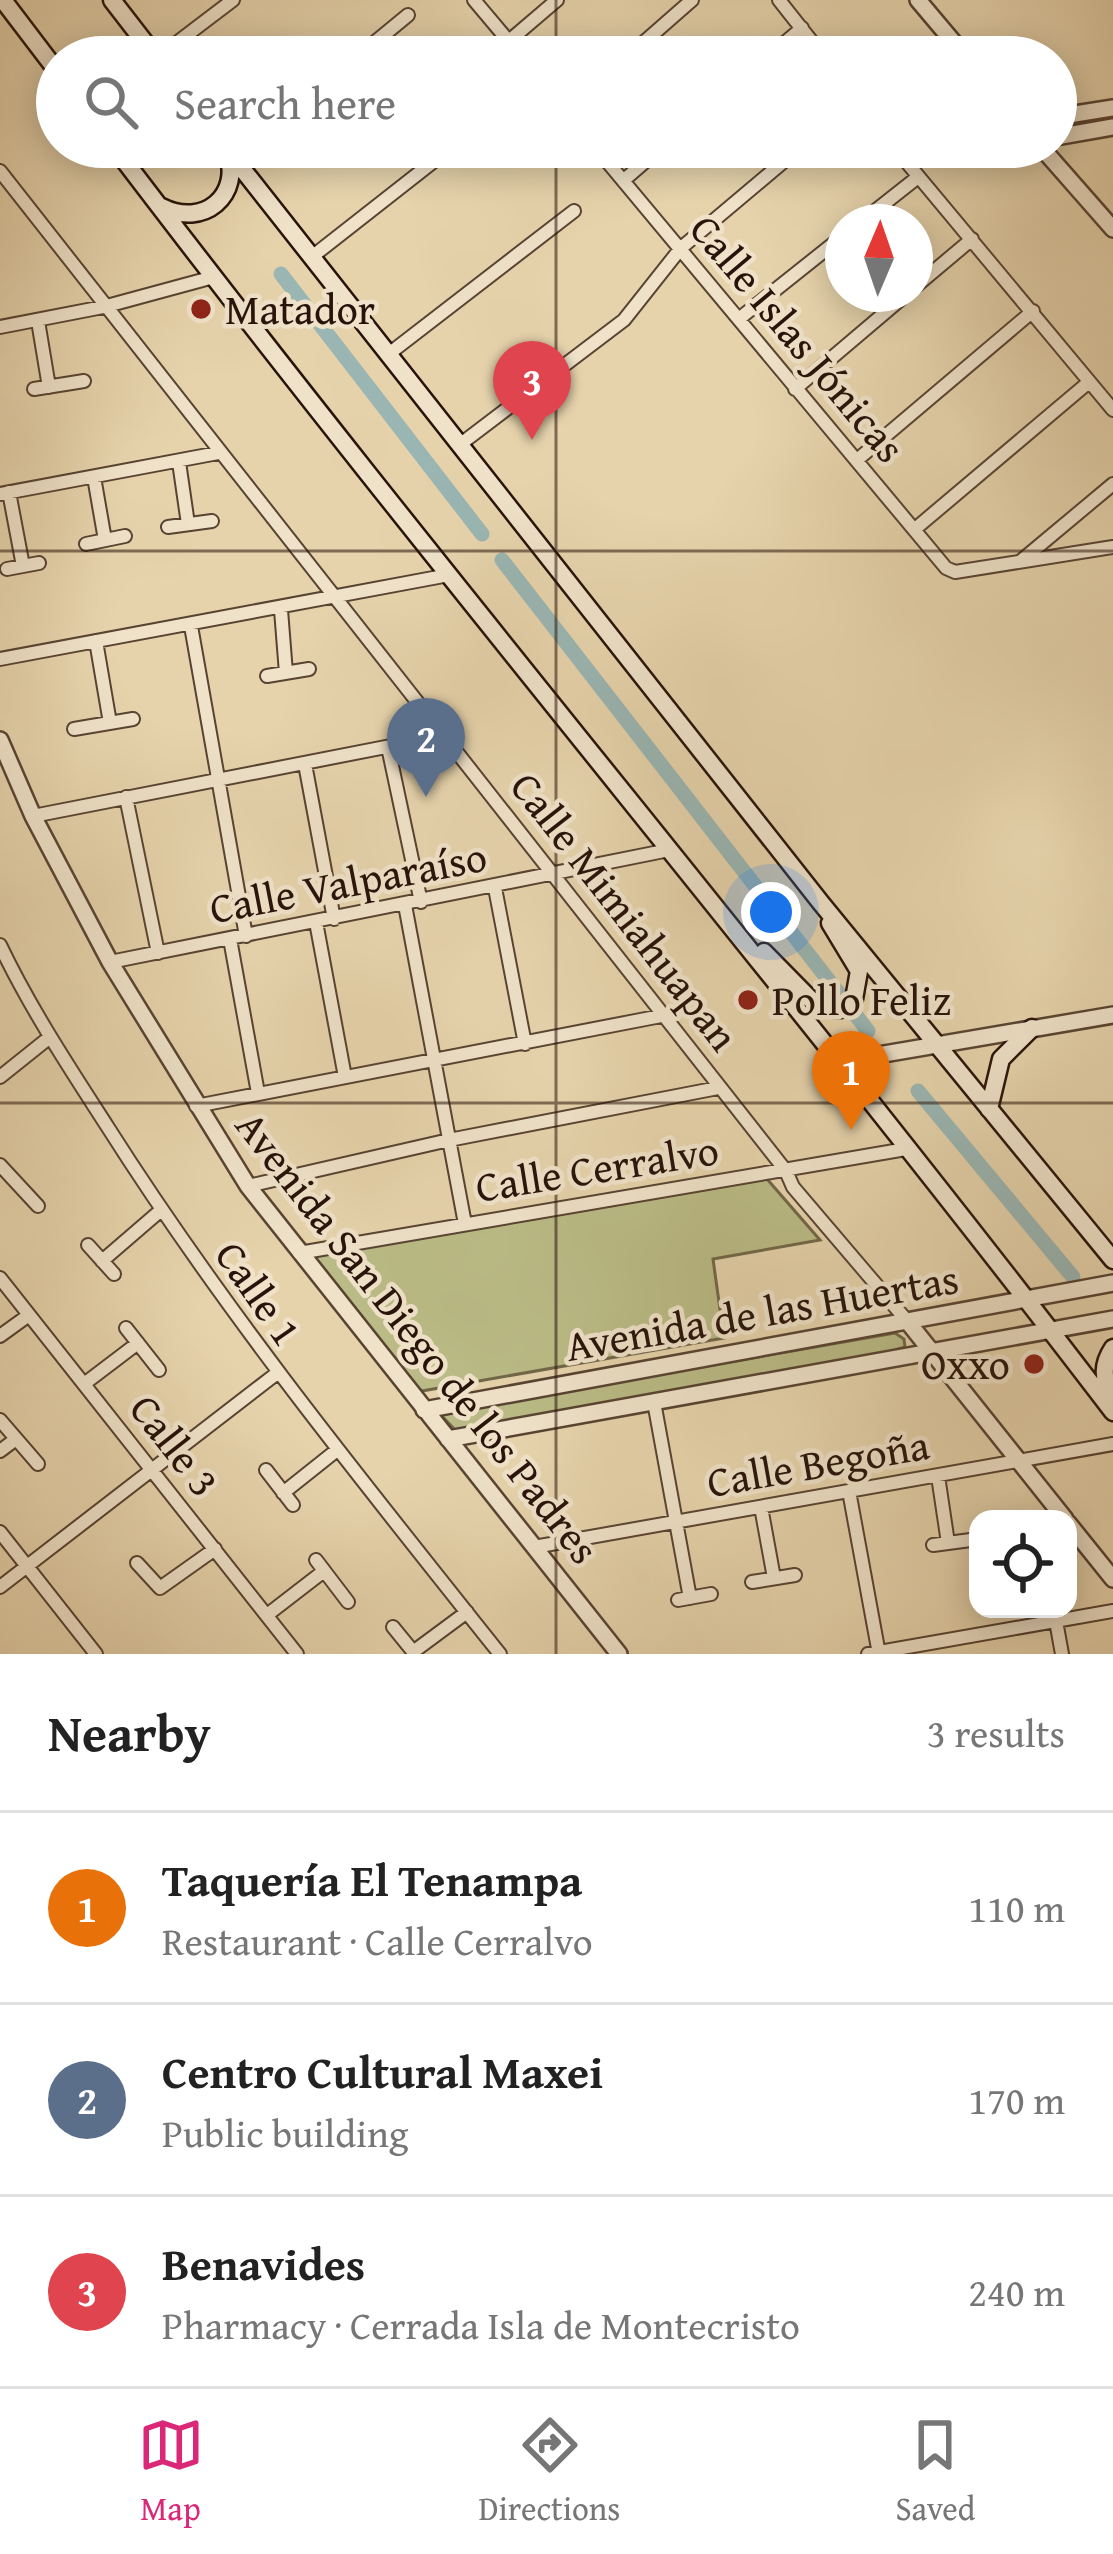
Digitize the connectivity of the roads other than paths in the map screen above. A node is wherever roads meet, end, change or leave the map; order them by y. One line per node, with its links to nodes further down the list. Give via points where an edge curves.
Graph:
1 (3, 0): 20 (main road)
2 (233, 0): 12 (street)
3 (474, 0): 14 (street)
4 (557, 0): 15 (street)
5 (692, 0): 16 (street)
6 (779, 0): 10 (street)
7 (918, 0): 19 (street)
8 (120, 3): 11 (main road)
9 (408, 15): 13 (street)
10 (802, 28): 17 (street); 18 (street)
11 (143, 36)
12 (185, 36)
13 (382, 36)
14 (505, 36)
15 (515, 36)
16 (651, 36)
17 (793, 36)
18 (808, 36)
19 (948, 36)
20 (36, 43)
21 (1113, 108): 22 (street)
22 (1077, 114)
23 (1113, 128): 24 (street)
24 (1077, 134)
25 (130, 168): 37 (main road)
26 (232, 168): 37 (main road, via 216,206 190,215)
27 (246, 168): 44 (main road)
28 (425, 168): 44 (street)
29 (614, 168): 36 (street, Calle Islas Jónicas)
30 (638, 168): 36 (street)
31 (776, 168): 42 (street)
32 (911, 168): 35 (street)
33 (1059, 168): 40 (street)
34 (0, 171): 47 (street, Calle Mimiahuapan)
35 (918, 177): 38 (street); 41 (street)
36 (624, 180): 42 (street, Calle Islas Jónicas)
37 (153, 198): 46 (main road)
38 (884, 204)
39 (574, 211): 53 (street)
40 (1113, 229)
41 (972, 239): 45 (street); 48 (street)
42 (681, 248): 50 (street, Calle Islas Jónicas); 60 (street, via 624,320)
43 (825, 250): 50 (street)
44 (313, 256): 53 (main road)
45 (933, 272)
46 (210, 278): 47 (street); 79 (main road)
47 (103, 307): 51 (street); 61 (street, Calle Mimiahuapan)
48 (1034, 311): 55 (street); 62 (street)
49 (886, 312): 57 (street)
50 (740, 318): 57 (street, Calle Islas Jónicas)
51 (38, 320): 52 (street); 56 (street)
52 (0, 327)
53 (390, 353): 60 (main road)
54 (84, 381): 56 (street)
55 (1089, 382): 59 (street); 70 (street)
56 (49, 387): 58 (street)
57 (795, 388): 62 (street, Calle Islas Jónicas)
58 (34, 389)
59 (1113, 410)
60 (462, 443): 102 (main road)
61 (218, 454): 63 (street); 80 (street, Calle Mimiahuapan)
62 (857, 460): 70 (street, Calle Islas Jónicas)
63 (179, 462): 64 (street); 68 (street)
64 (94, 477): 66 (street); 72 (street)
65 (1113, 484): 76 (street)
66 (5, 493): 77 (street)
67 (212, 520): 68 (street)
68 (188, 524): 69 (street)
69 (168, 527)
70 (915, 530): 76 (street, Calle Islas Jónicas, via 950,571)
71 (125, 536): 72 (street)
72 (105, 540): 73 (street)
73 (86, 544)
74 (1113, 547): 76 (street)
75 (39, 562): 77 (street)
76 (1020, 562)
77 (22, 566): 78 (street)
78 (7, 569)
79 (448, 575): 80 (street); 98 (main road)
80 (328, 595): 81 (street); 91 (street, Calle Mimiahuapan)
81 (281, 610): 82 (street); 86 (street)
82 (191, 626): 83 (street); 95 (street)
83 (96, 641): 84 (street); 89 (street)
84 (0, 659)
85 (309, 669): 86 (street)
86 (286, 673): 87 (street)
87 (267, 676)
88 (133, 719): 89 (street)
89 (110, 723): 90 (street)
90 (74, 729)
91 (442, 736): 93 (street); 99 (street, Calle Mimiahuapan)
92 (0, 740): 97 (street, Avenida San Diego de los Padres)
93 (388, 747): 94 (street); 101 (street)
94 (305, 764): 95 (street); 104 (street)
95 (219, 783): 96 (street); 107 (street)
96 (126, 797): 97 (street); 110 (street)
97 (33, 816): 111 (street, Avenida San Diego de los Padres)
98 (669, 850): 99 (street, Calle Valparaíso); 105 (main road)
99 (551, 877): 100 (street, Calle Valparaíso); 113 (street, Calle Mimiahuapan)
100 (495, 888): 101 (street, Calle Valparaíso); 116 (street)
101 (421, 902): 103 (street, Calle Valparaíso)
102 (821, 903): 105 (main road, via 859,971 848,1004 819,1008); 117 (main road)
103 (405, 905): 104 (street, Calle Valparaíso); 118 (street)
104 (334, 919): 106 (street, Calle Valparaíso)
105 (728, 920): 119 (main road)
106 (316, 922): 107 (street, Calle Valparaíso); 121 (street)
107 (246, 936): 108 (street, Calle Valparaíso)
108 (230, 939): 110 (street, Calle Valparaíso); 123 (street)
109 (2, 952): 115 (street, Calle 1)
110 (158, 953): 111 (street, Calle Valparaíso)
111 (110, 962): 124 (street, Avenida San Diego de los Padres)
112 (1113, 1015): 114 (street)
113 (661, 1016): 116 (street); 122 (street, Calle Mimiahuapan)
114 (1032, 1028): 117 (street); 125 (main road, via 1001,1059)
115 (50, 1037): 120 (street); 133 (street, Calle 1)
116 (525, 1044): 118 (street)
117 (937, 1044): 119 (street); 125 (main road)
118 (434, 1062): 121 (street); 126 (street)
119 (837, 1062): 127 (main road)
120 (0, 1077)
121 (345, 1077): 123 (street)
122 (718, 1088): 126 (street); 129 (street, Calle Mimiahuapan)
123 (258, 1093): 124 (street)
124 (196, 1106): 131 (street, Avenida San Diego de los Padres)
125 (989, 1109): 137 (main road)
126 (449, 1140): 131 (street); 134 (street)
127 (906, 1148): 129 (street, Calle Cerralvo); 142 (main road)
128 (0, 1165): 130 (street)
129 (786, 1171): 134 (street, Calle Cerralvo); 145 (street, Calle Mimiahuapan)
130 (6, 1182): 132 (street)
131 (248, 1186): 136 (street, Avenida San Diego de los Padres)
132 (38, 1206)
133 (160, 1211): 138 (street); 153 (street, Calle 1)
134 (465, 1224): 136 (street, Calle Cerralvo)
135 (88, 1245): 138 (street)
136 (299, 1253): 157 (street, Avenida San Diego de los Padres)
137 (1113, 1260)
138 (102, 1261): 139 (street)
139 (114, 1274)
140 (0, 1278): 143 (street, Calle 3)
141 (1113, 1283): 142 (street, Avenida de las Huertas)
142 (1026, 1300): 145 (street, Avenida de las Huertas); 147 (main road)
143 (29, 1315): 148 (street); 154 (street, Calle 3)
144 (1113, 1319): 147 (street, Avenida de las Huertas)
145 (908, 1322): 151 (street, Calle Mimiahuapan); 157 (street, Avenida de las Huertas)
146 (126, 1328): 149 (street)
147 (1049, 1329): 151 (street, Avenida de las Huertas); 158 (main road)
148 (0, 1336)
149 (138, 1343): 152 (street); 154 (street)
150 (1113, 1348): 155 (main road, via 1104,1365)
151 (933, 1352): 156 (street, Avenida de las Huertas); 165 (street, Calle Mimiahuapan)
152 (159, 1370)
153 (276, 1374): 163 (street, Calle 1); 167 (street)
154 (84, 1384): 167 (street, Calle 3)
155 (1113, 1394)
156 (654, 1402): 161 (street, Avenida de las Huertas); 175 (street)
157 (424, 1410): 161 (street, Avenida San Diego de los Padres)
158 (1113, 1412)
159 (0, 1420): 160 (street)
160 (16, 1439): 164 (street); 166 (street)
161 (448, 1439): 179 (street, Avenida San Diego de los Padres)
162 (1113, 1444): 165 (street, Calle Begoña)
163 (337, 1450): 171 (street); 191 (street, Calle 1)
164 (0, 1451)
165 (1019, 1461): 169 (street, Calle Begoña); 174 (street, Calle Mimiahuapan)
166 (38, 1464)
167 (152, 1470): 180 (street, Calle 3); 182 (street)
168 (266, 1470): 171 (street)
169 (938, 1476): 170 (street, Calle Begoña); 178 (street, via 940,1544)
170 (849, 1491): 173 (street, Calle Begoña); 198 (street)
171 (284, 1493): 172 (street)
172 (293, 1505)
173 (761, 1507): 175 (street, Calle Begoña); 184 (street)
174 (1058, 1510)
175 (677, 1522): 179 (street, Calle Begoña); 188 (street, via 684,1599)
176 (0, 1532): 182 (street)
177 (1077, 1534): 185 (street, Calle Mimiahuapan)
178 (969, 1540)
179 (534, 1547): 201 (street, Avenida San Diego de los Padres)
180 (215, 1549): 181 (street, via 160,1588); 192 (street, Calle 3)
181 (137, 1563)
182 (27, 1566): 187 (street); 196 (street)
183 (795, 1575): 184 (street)
184 (774, 1578): 186 (street)
185 (1113, 1580)
186 (752, 1582)
187 (0, 1587)
188 (711, 1594)
189 (347, 1602): 192 (street, via 320,1566)
190 (1113, 1611): 193 (street)
191 (467, 1612): 197 (street); 200 (street, Calle 1)
192 (267, 1615): 199 (street, Calle 3)
193 (1056, 1621): 195 (street); 203 (street)
194 (393, 1627): 197 (street)
195 (965, 1637): 198 (street); 202 (street)
196 (91, 1652)
197 (414, 1653)
198 (875, 1653)
199 (297, 1654)
200 (500, 1654)
201 (619, 1654)
202 (968, 1654)
203 (1062, 1654)

